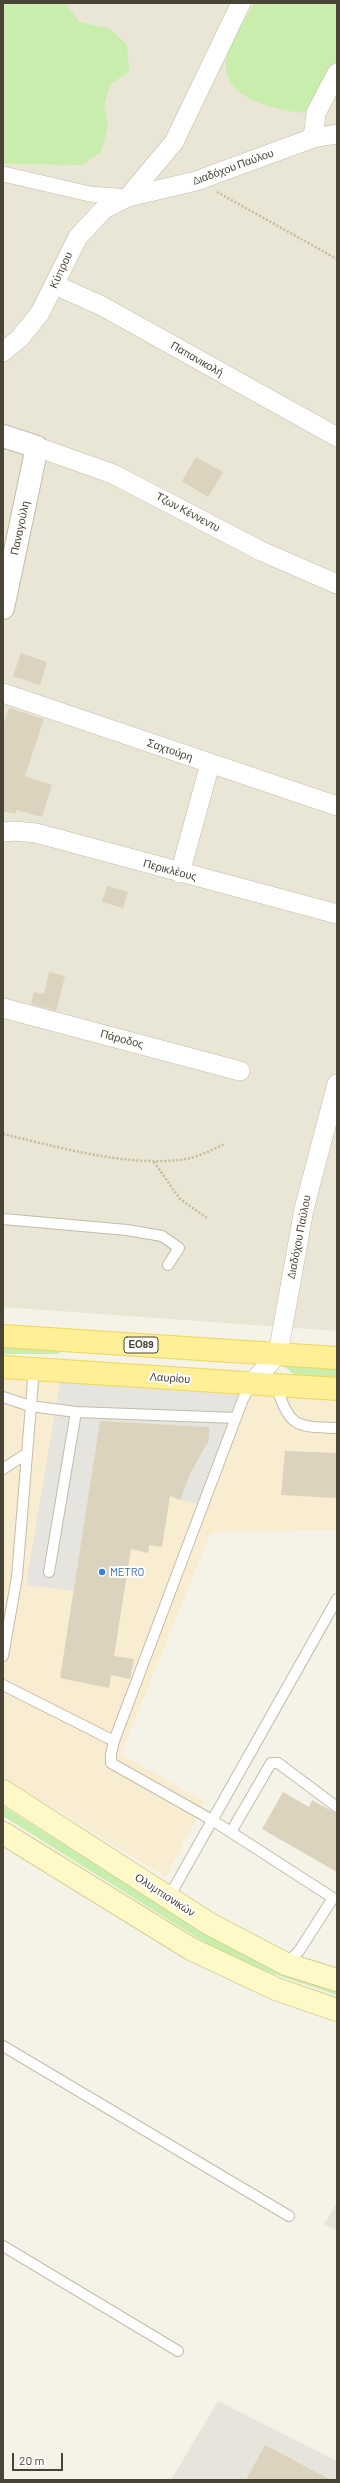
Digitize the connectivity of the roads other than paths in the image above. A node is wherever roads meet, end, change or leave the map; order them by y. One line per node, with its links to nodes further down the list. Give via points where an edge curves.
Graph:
1 (241, 3): 6 (street, via 174,142)
2 (337, 73): 4 (street, via 316,113)
3 (337, 134): 4 (street, Διαδόχου Παύλου)
4 (313, 138): 6 (street, Διαδόχου Παύλου, via 196,181)
5 (3, 174): 6 (street, via 90,194)
6 (128, 197): 7 (street, Κύπρου, via 104,209 87,226 70,252)
7 (55, 285): 8 (street, Κύπρου, via 30,327); 10 (street, Παπανικολή, via 102,306)
8 (3, 352)
9 (3, 436): 11 (street)
10 (337, 437)
11 (37, 447): 12 (street, Τζων Κέννεντυ, via 114,474 261,551); 13 (street, Παναγούλη)
12 (337, 584)
13 (3, 608)
14 (3, 693): 15 (street, Σαχτούρη)
15 (210, 764): 16 (street, Σαχτούρη); 18 (street)
16 (337, 806)
17 (3, 832): 18 (street, Περικλέους, via 36,833)
18 (180, 873): 19 (street, Περικλέους)
19 (337, 914)
20 (3, 1008): 21 (street, Πάροδος)
21 (240, 1071)
22 (337, 1084): 26 (street, Διαδόχου Παύλου, via 304,1209)
23 (3, 1219): 24 (lane, via 127,1230 162,1236 179,1248)
24 (168, 1265)
25 (3, 1336): 26 (main road, ΕΟ89)
26 (278, 1354): 27 (main road, ΕΟ89); 30 (street)
27 (337, 1358)
28 (3, 1367): 29 (main road, Λαυρίου)
29 (34, 1368): 30 (main road, Λαυρίου); 34 (lane)
30 (252, 1383): 31 (main road, Λαυρίου); 36 (lane)
31 (275, 1384): 32 (main road, Λαυρίου); 37 (lane, via 286,1414 297,1423 310,1427)
32 (337, 1389)
33 (3, 1397): 34 (lane)
34 (30, 1406): 35 (lane); 38 (lane)
35 (76, 1412): 36 (lane); 40 (lane)
36 (236, 1418): 44 (lane)
37 (337, 1428)
38 (26, 1454): 39 (lane); 42 (lane, via 17,1577)
39 (3, 1469)
40 (49, 1572)
41 (337, 1599): 47 (lane)
42 (3, 1656)
43 (3, 1685): 44 (lane)
44 (114, 1740): 47 (lane, via 111,1763)
45 (3, 1791): 51 (main road, Ολυμπιονικών)
46 (337, 1807): 48 (lane, via 278,1763 271,1763)
47 (212, 1820): 48 (lane); 51 (lane)
48 (231, 1832): 50 (lane)
49 (3, 1833): 54 (main road, via 191,1949 276,1989)
50 (335, 1895): 52 (lane, via 299,1951)
51 (169, 1897): 52 (main road, Ολυμπιονικών, via 208,1923)
52 (286, 1964): 53 (main road, Ολυμπιονικών)
53 (337, 1980)
54 (337, 2010)
55 (3, 2046): 56 (lane)
56 (289, 2216)
57 (3, 2246): 58 (lane)
58 (178, 2351)

